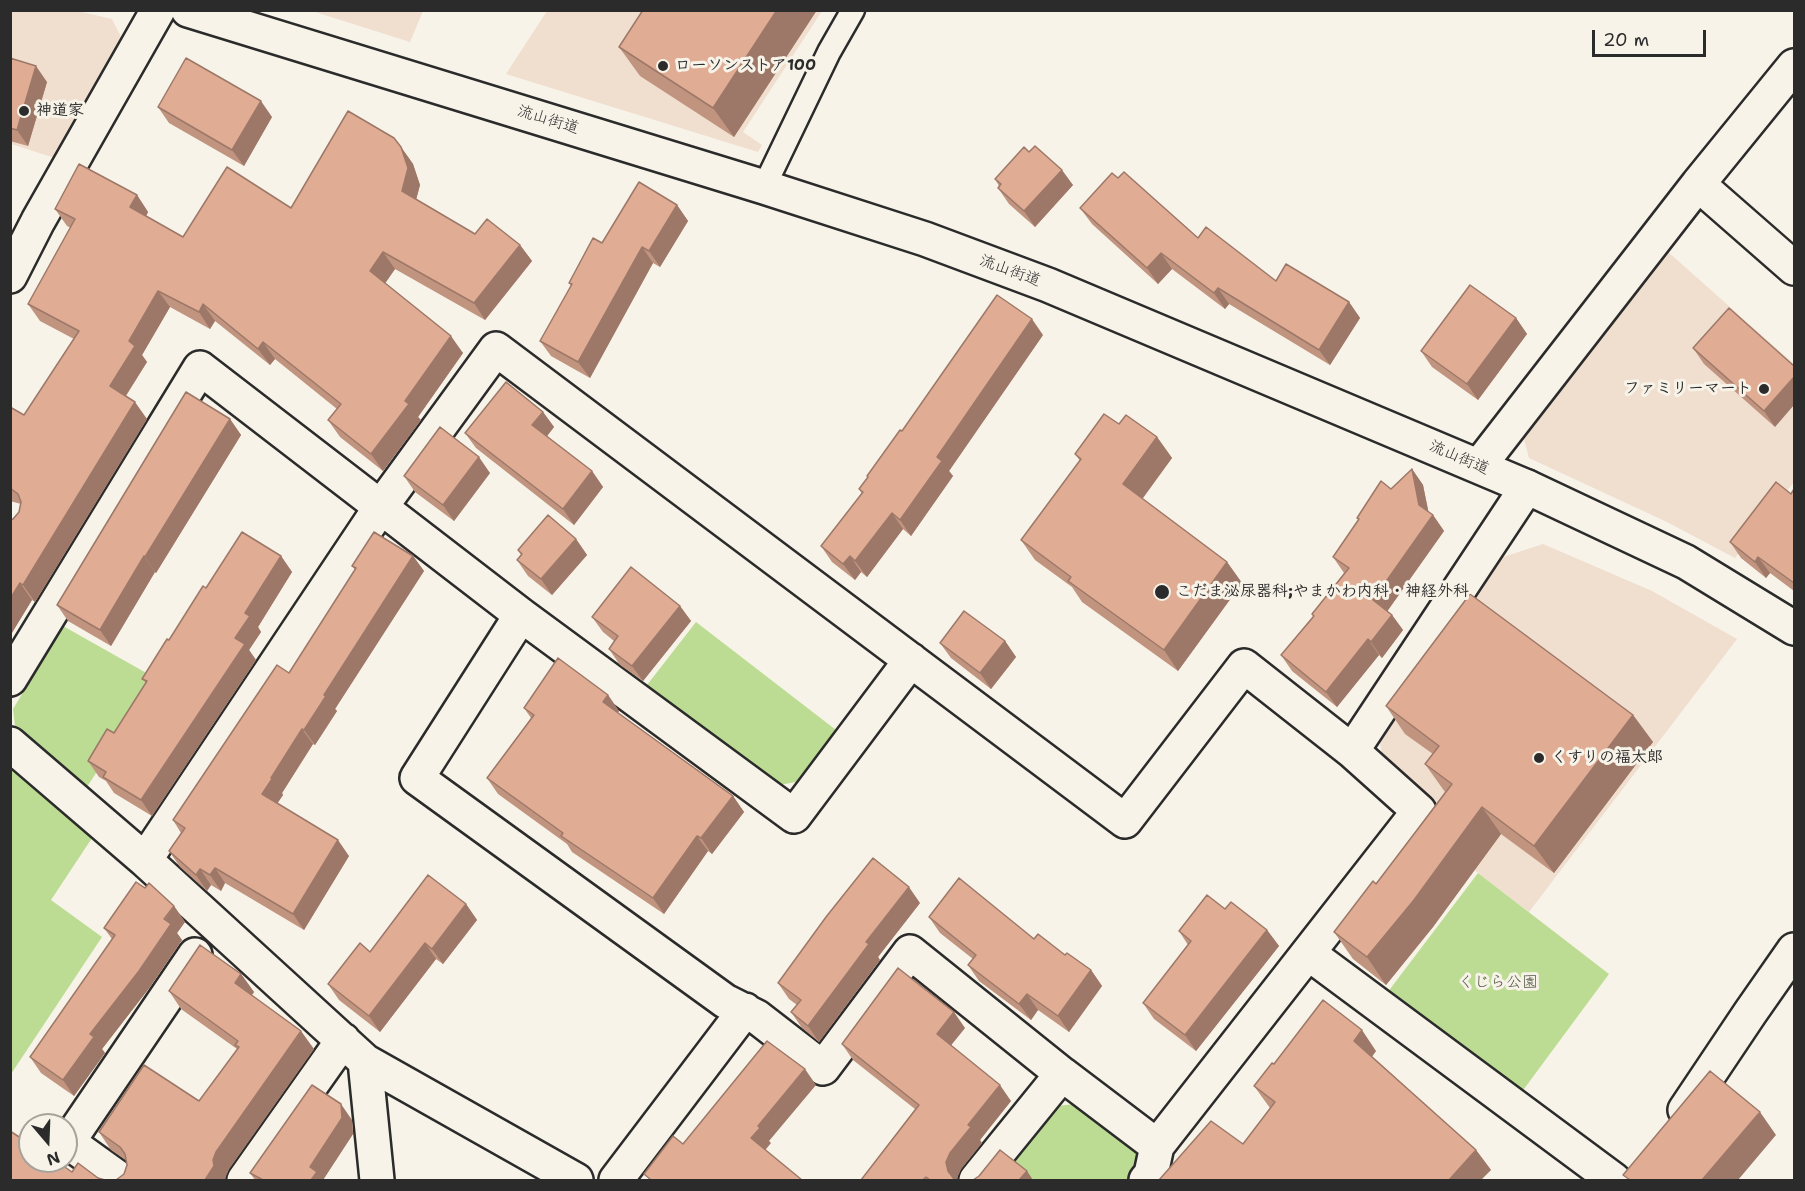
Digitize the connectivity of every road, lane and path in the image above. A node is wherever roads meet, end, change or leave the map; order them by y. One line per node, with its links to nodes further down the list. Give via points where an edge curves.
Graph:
1 (158, 10): 8 (street)
2 (853, 10): 6 (lane)
3 (192, 11): 6 (street, 流山街道)
4 (1794, 66): 5 (street)
5 (1698, 184): 7 (street); 9 (street)
6 (764, 187): 9 (street, 流山街道, via 925,239 1048,285)
7 (1794, 268)
8 (10, 276)
9 (1479, 466): 10 (street, 流山街道)
10 (1527, 487): 13 (street, 流山街道, via 1686,562); 17 (street)
11 (380, 508): 12 (street); 14 (street, via 496,349); 15 (street, via 200,368); 18 (street)
12 (521, 615): 14 (street, via 794,816); 22 (street, via 417,778 716,994)
13 (1794, 628)
14 (911, 660): 17 (street, via 1125,821 1244,666)
15 (10, 678)
16 (10, 744): 18 (street)
17 (1352, 751): 21 (street, via 1419,811)
18 (145, 860): 19 (street)
19 (216, 924): 23 (street); 28 (street, via 68,1142)
20 (1794, 950): 25 (street)
21 (1308, 953): 26 (street); 27 (street)
22 (745, 1010): 24 (street, via 823,1068 910,952); 32 (street)
23 (354, 1051): 29 (street); 30 (street); 31 (street)
24 (1062, 1074): 26 (street); 33 (street)
25 (1669, 1130)
26 (1157, 1146): 34 (street)
27 (1627, 1175)
28 (121, 1180)
29 (244, 1180)
30 (377, 1180)
31 (576, 1180)
32 (616, 1180)
33 (976, 1180)
34 (1146, 1180)

